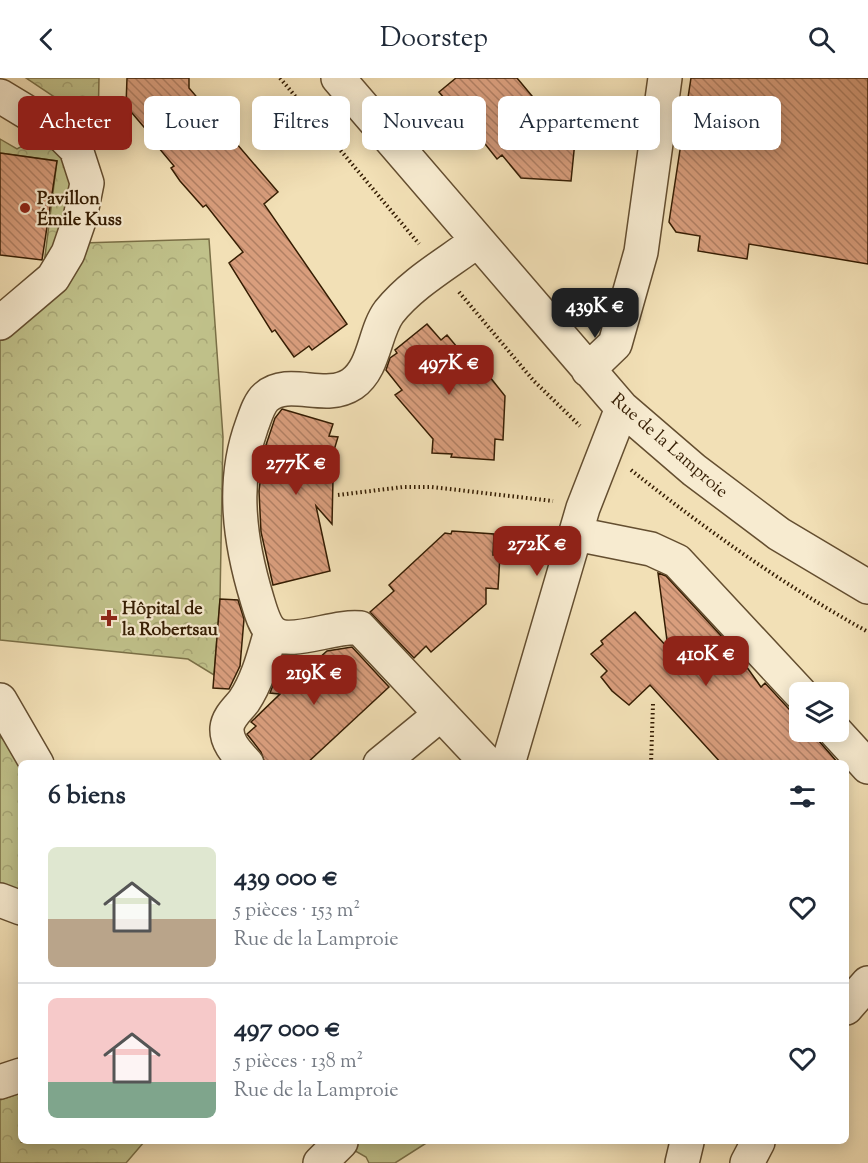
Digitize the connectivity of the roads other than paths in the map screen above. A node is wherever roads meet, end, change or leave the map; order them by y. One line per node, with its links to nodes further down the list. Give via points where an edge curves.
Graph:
1 (338, 78): 4 (street, Rue de la Lamproie)
2 (665, 78): 6 (street, via 641,252 615,344)
3 (0, 96): 5 (street, via 58,132 76,149 87,183 68,254 53,278)
4 (477, 241): 6 (street, Rue de la Lamproie); 10 (street, via 404,295 387,314 367,365 353,383 334,391 281,388 264,398 246,441 240,476 240,516 246,562 262,615)
5 (0, 323)
6 (588, 370): 7 (street, Rue de la Lamproie)
7 (622, 408): 8 (street); 9 (street, Rue de la Lamproie, via 694,470 779,534)
8 (580, 521): 11 (street, via 677,561); 19 (street)
9 (868, 587)
10 (271, 631): 13 (street, via 284,638 344,626 360,628); 16 (street, via 257,677 227,729 231,746)
11 (790, 682)
12 (0, 700): 15 (street)
13 (441, 714): 17 (street); 18 (street)
14 (845, 742): 20 (street)
15 (35, 760)
16 (243, 760)
17 (386, 760)
18 (484, 760)
19 (509, 760)
20 (868, 767)
21 (0, 900): 22 (street)
22 (18, 907)
23 (868, 983): 24 (street)
24 (849, 1005)
25 (18, 1076): 26 (street)
26 (0, 1082)
27 (339, 1144): 30 (street)
28 (686, 1144): 31 (street)
29 (758, 1144): 32 (street)
30 (320, 1163)
31 (681, 1163)
32 (747, 1163)

